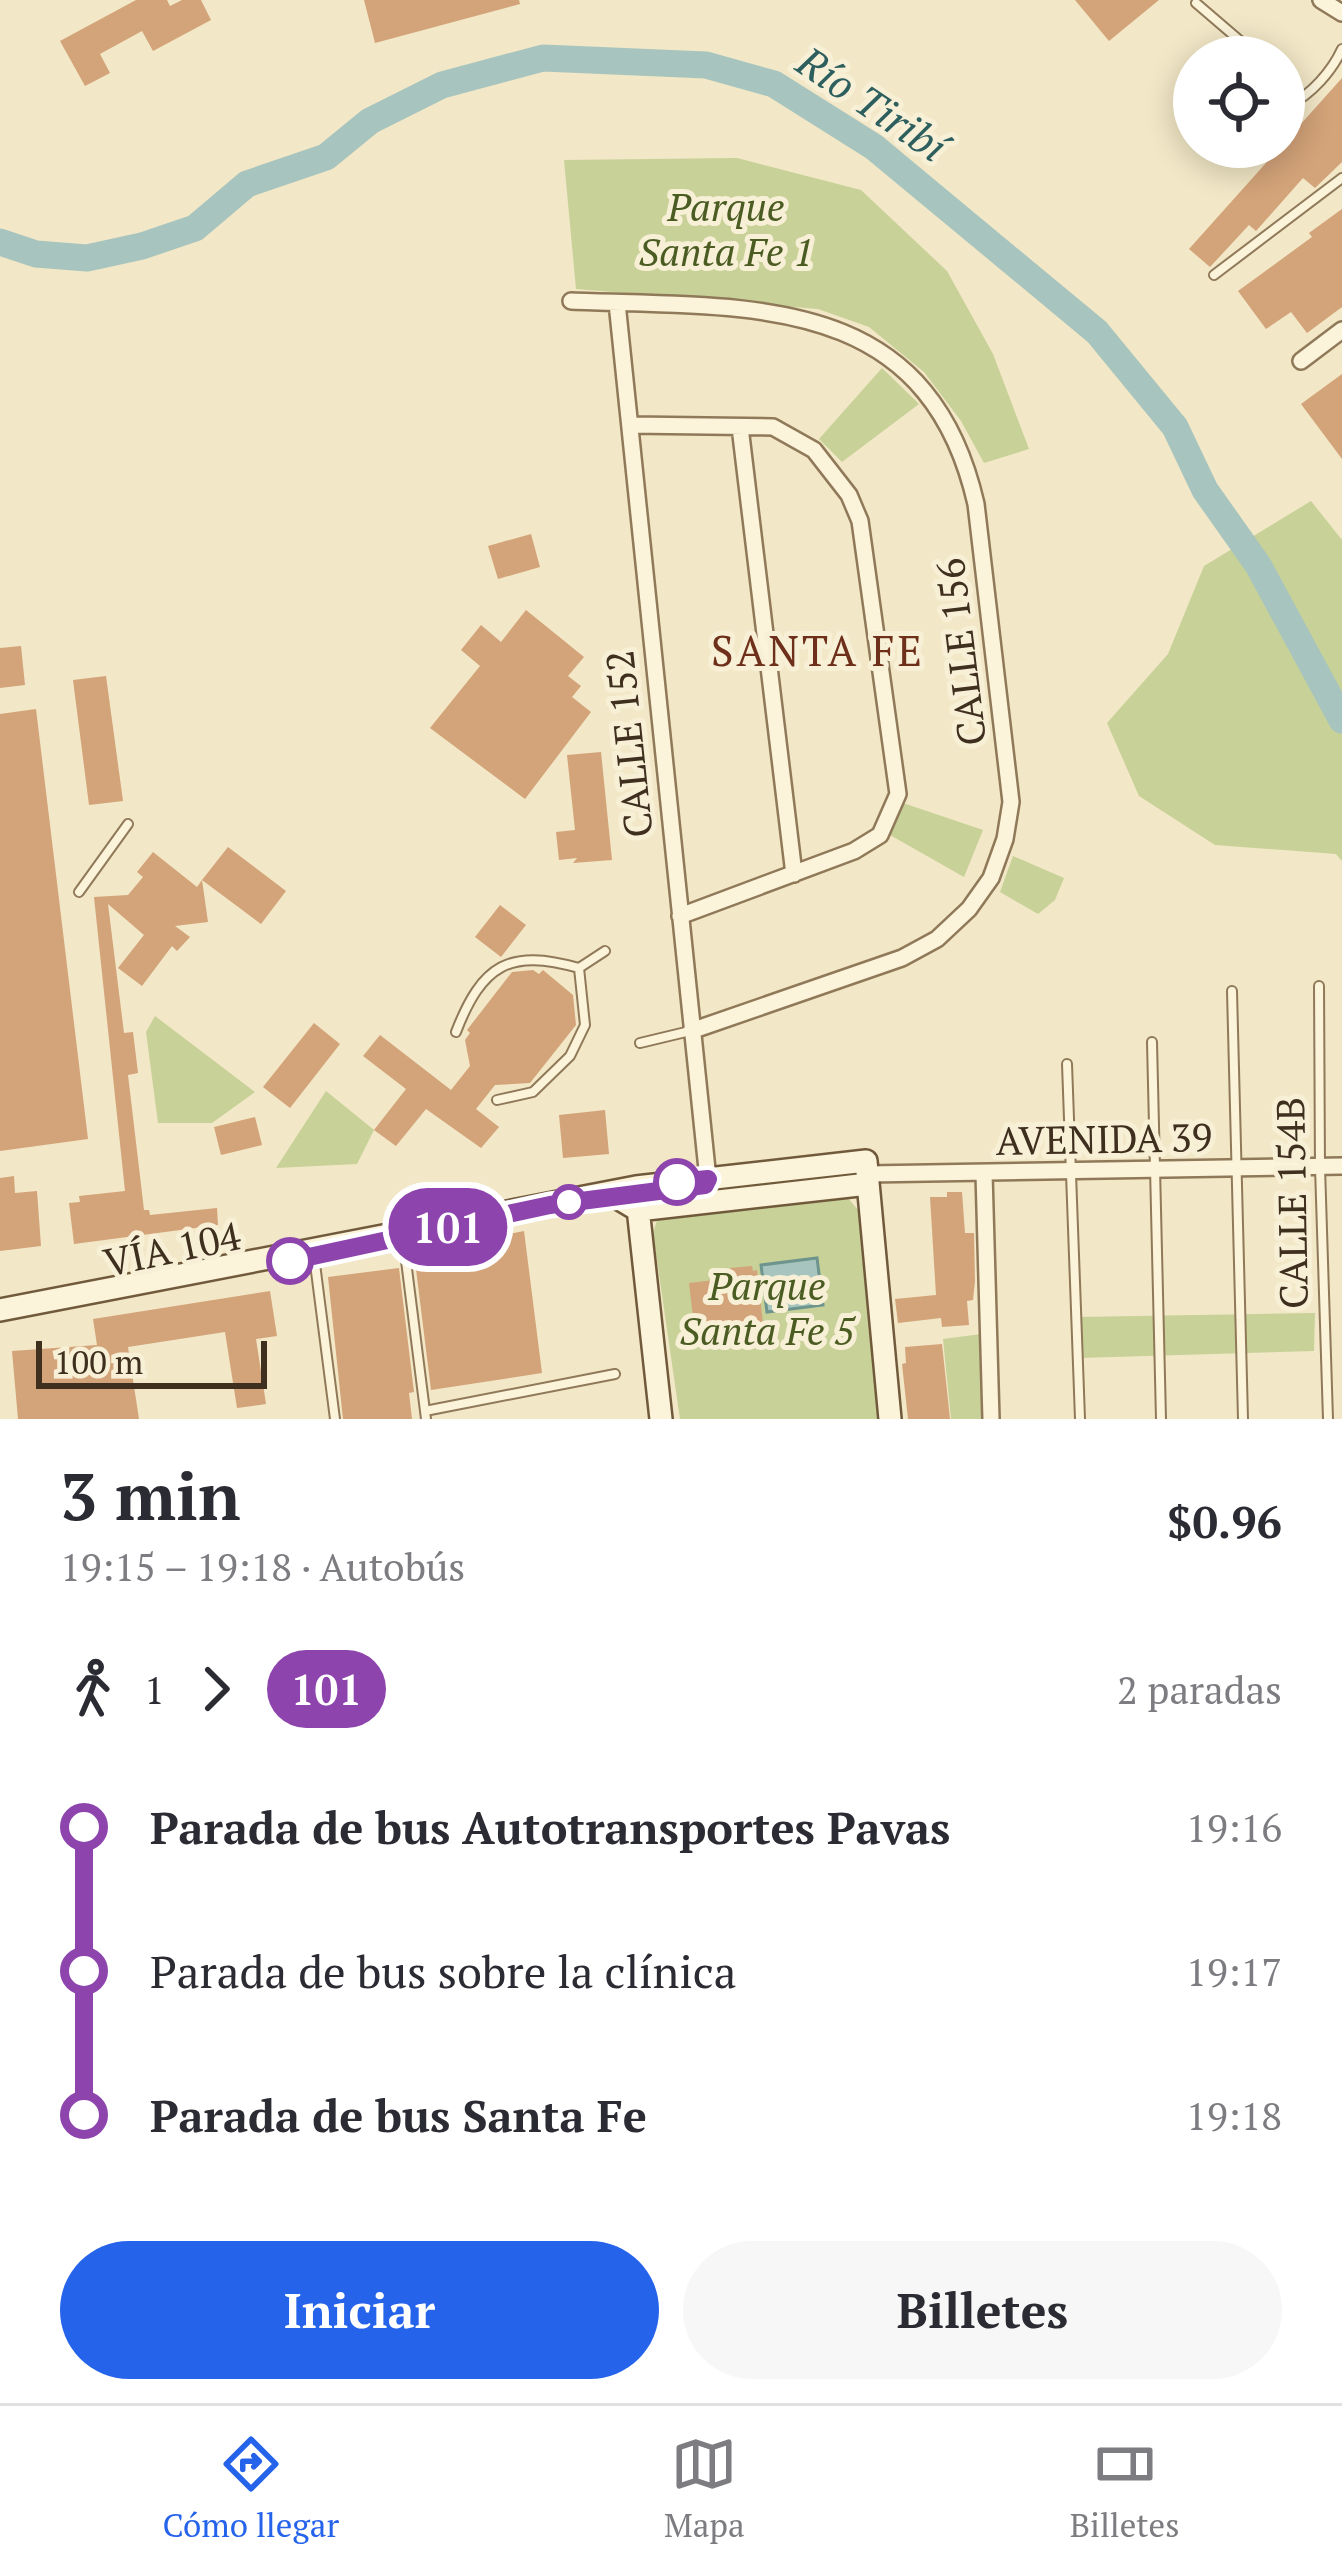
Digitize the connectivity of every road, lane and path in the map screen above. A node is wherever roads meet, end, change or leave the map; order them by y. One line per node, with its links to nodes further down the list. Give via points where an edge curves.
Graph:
1 (1321, 0): 3 (street)
2 (1196, 3): 4 (lane)
3 (1342, 13)
4 (1234, 36)
5 (1342, 49): 6 (lane)
6 (1305, 95)
7 (1342, 178): 8 (lane)
8 (1214, 275)
9 (571, 301): 10 (street, CALLE 156)
10 (617, 303): 13 (street, CALLE 152); 24 (street, CALLE 156, via 830,324 898,364 923,390 950,426 976,505 1011,802 991,878 937,939)
11 (1342, 330): 12 (street)
12 (1301, 361)
13 (631, 425): 14 (street); 18 (street, CALLE 152)
14 (740, 427): 16 (street); 16 (street, via 773,427 814,450 850,495 898,794 880,836)
15 (128, 824): 17 (lane)
16 (794, 874): 18 (street)
17 (79, 892)
18 (680, 916): 24 (street, CALLE 152)
19 (605, 951): 20 (lane)
20 (580, 968): 23 (lane, via 547,958 503,966 470,995); 28 (lane, via 585,1025 570,1056 532,1092)
21 (1319, 986): 30 (lane, CALLE 154B)
22 (1232, 991): 31 (lane)
23 (456, 1031)
24 (691, 1031): 25 (lane); 35 (street, CALLE 152)
25 (640, 1042)
26 (1152, 1042): 32 (lane)
27 (1067, 1064): 33 (lane)
28 (497, 1100)
29 (1342, 1166): 30 (street, AVENIDA 39)
30 (1320, 1167): 31 (street, AVENIDA 39); 51 (lane, CALLE 154B)
31 (1234, 1169): 32 (street, AVENIDA 39); 50 (lane)
32 (1153, 1171): 33 (street, AVENIDA 39); 49 (lane)
33 (1068, 1172): 34 (street, AVENIDA 39); 48 (lane)
34 (984, 1174): 36 (street, AVENIDA 39); 47 (street)
35 (708, 1179): 36 (main road, VÍA 104, via 866,1161); 37 (main road, VÍA 104)
36 (868, 1179): 37 (main road, VÍA 104); 46 (main road)
37 (637, 1196): 38 (main road, VÍA 104); 40 (main road, VÍA 104); 45 (main road)
38 (403, 1237): 39 (main road, VÍA 104); 43 (lane)
39 (314, 1256): 41 (main road, VÍA 104); 44 (lane)
40 (0, 1310)
41 (0, 1322)
42 (615, 1374): 43 (lane)
43 (425, 1415)
44 (335, 1419)
45 (661, 1419)
46 (890, 1419)
47 (991, 1419)
48 (1080, 1419)
49 (1161, 1419)
50 (1244, 1419)
51 (1328, 1419)

